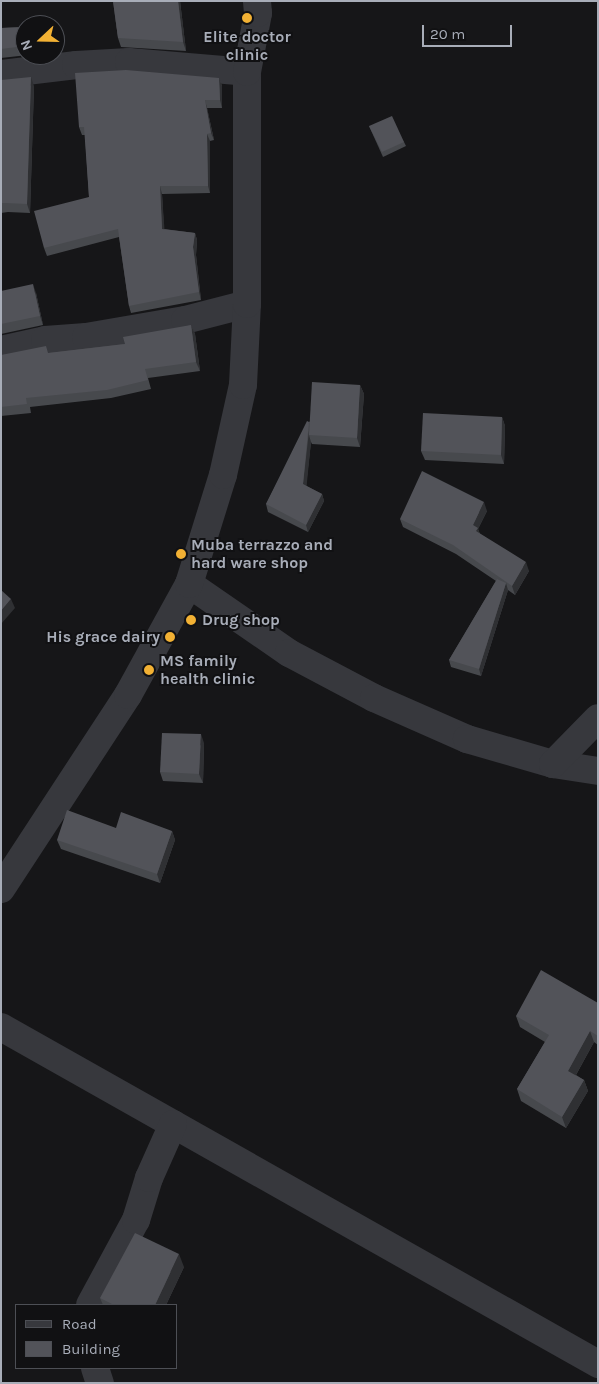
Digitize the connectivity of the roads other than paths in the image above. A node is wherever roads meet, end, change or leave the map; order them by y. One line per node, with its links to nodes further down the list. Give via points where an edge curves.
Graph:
1 (257, 1): 2 (street, via 258,13)
2 (247, 72): 3 (street, via 129,62); 4 (street)
3 (1, 74)
4 (248, 304): 5 (street, via 185,320 86,337 45,340); 6 (street, via 243,385 223,475)
5 (1, 350)
6 (189, 584): 8 (street, via 289,653 374,698 467,739); 10 (street, via 128,695)
7 (598, 718): 8 (street)
8 (553, 764): 9 (street)
9 (598, 771)
10 (1, 889)
11 (1, 1027): 12 (street)
12 (173, 1124): 13 (street, via 149,1178 136,1220); 14 (street)
13 (91, 1304)
14 (598, 1364)
15 (95, 1369): 16 (street)
16 (100, 1383)

